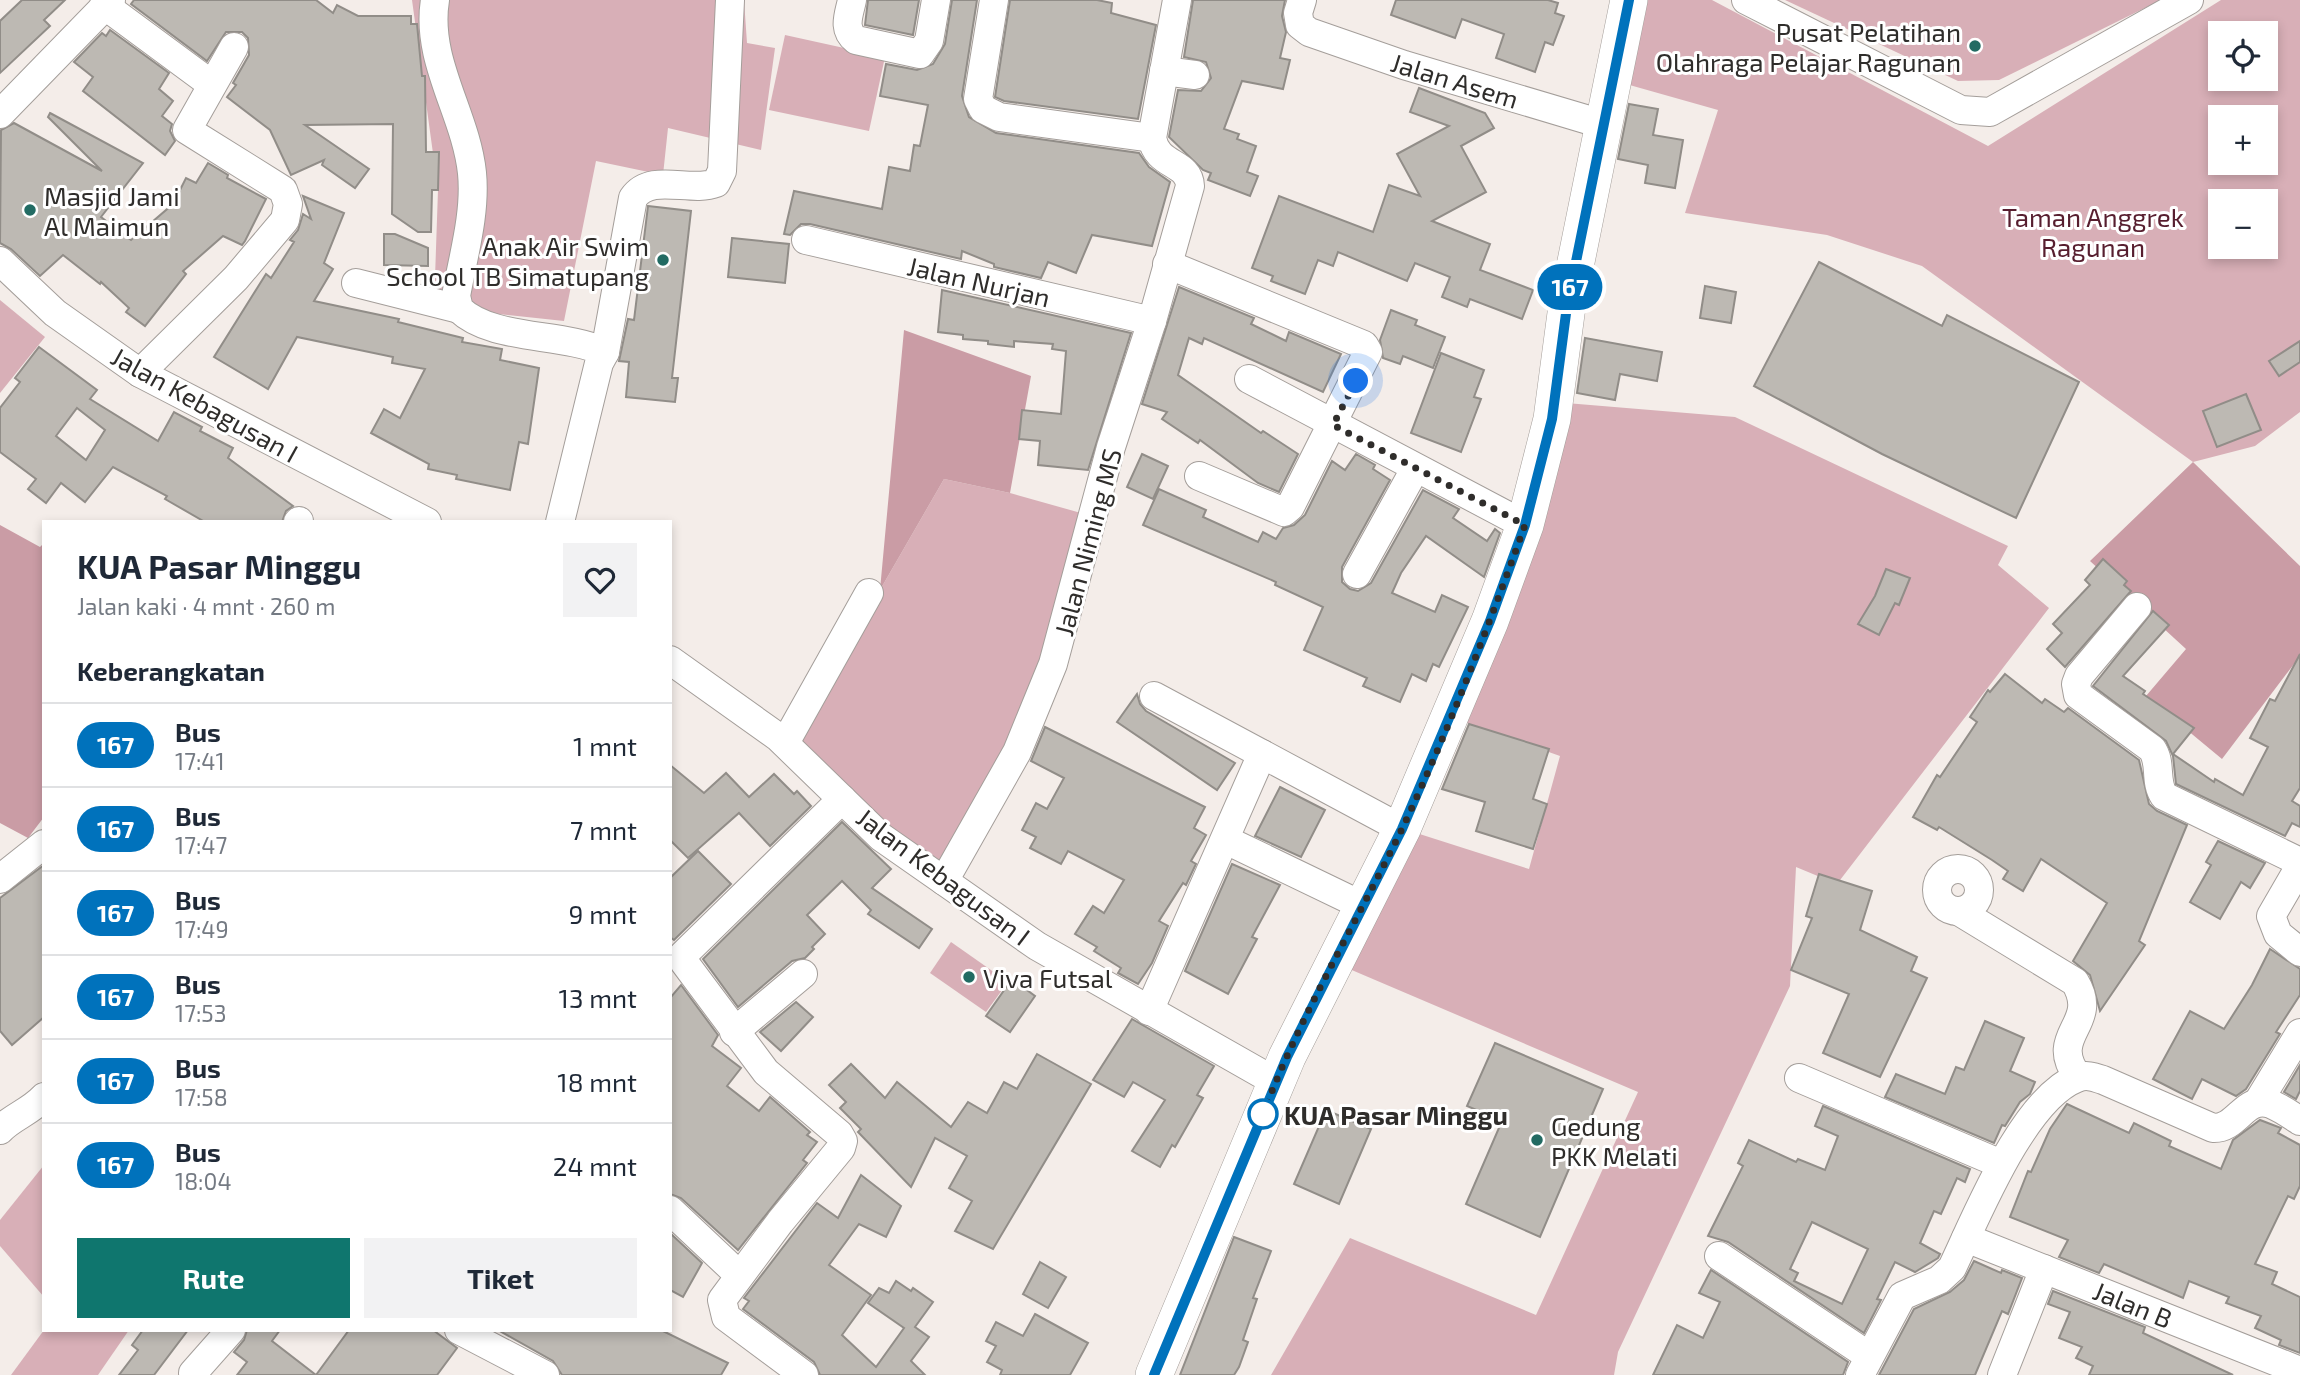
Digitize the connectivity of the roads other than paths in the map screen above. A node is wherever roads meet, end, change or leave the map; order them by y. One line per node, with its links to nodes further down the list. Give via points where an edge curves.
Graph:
1 (435, 0): 23 (street, via 439,64 472,173 470,216 456,296)
2 (730, 0): 25 (street, via 722,171 716,183 705,187 652,184 640,188 633,198)
3 (852, 0): 4 (street, via 847,28 856,40 920,54 929,41)
4 (936, 0)
5 (994, 0): 18 (street, via 978,99 983,109 999,117)
6 (1177, 0): 13 (street)
7 (1302, 0): 17 (street, Jalan Asem, via 1300,24 1309,32)
8 (1629, 0): 17 (main road)
9 (1746, 0): 10 (street, via 1961,110 1990,112)
10 (2189, 0)
11 (107, 2): 15 (street); 16 (street)
12 (234, 47): 15 (street)
13 (1164, 71): 14 (street); 18 (street)
14 (1195, 75)
15 (211, 84): 26 (street, via 187,131 283,190 288,204 285,219 236,278)
16 (0, 114)
17 (1602, 124): 33 (main road, via 1567,306 1552,419)
18 (1153, 138): 21 (street, Jalan Niming MS, via 1154,149 1162,158 1189,177)
19 (806, 240): 24 (street, Jalan Nurjan)
20 (0, 261): 26 (street, Jalan Kebagusan I, via 55,313)
21 (1167, 264): 24 (street, Jalan Niming MS); 28 (street, via 1364,345 1367,360)
22 (356, 283): 23 (street)
23 (459, 309): 25 (street, via 479,324 584,343)
24 (1152, 321): 47 (street, Jalan Niming MS, via 1111,447 1066,622 1039,703 1017,752)
25 (605, 352): 32 (street)
26 (140, 373): 31 (street, Jalan Kebagusan I)
27 (1249, 379): 28 (street)
28 (1333, 425): 29 (street); 30 (street, via 1284,512)
29 (1415, 469): 33 (street); 34 (street)
30 (1199, 476)
31 (422, 520)
32 (557, 520)
33 (1525, 525): 42 (main road, via 1490,621)
34 (1357, 574)
35 (869, 593): 39 (street)
36 (2137, 607): 45 (street, via 2079,676 2078,695 2152,749 2164,796)
37 (672, 661): 39 (street, Jalan Kebagusan I)
38 (1154, 695): 40 (street)
39 (785, 743): 41 (street, Jalan Kebagusan I)
40 (1262, 754): 42 (street); 43 (street)
41 (842, 799): 47 (street, Jalan Kebagusan I, via 881,836); 50 (street)
42 (1402, 829): 48 (main road)
43 (1226, 839): 48 (street); 53 (street)
44 (42, 846): 46 (street)
45 (2300, 864): 51 (street, via 2272,916 2278,934)
46 (0, 879)
47 (944, 881): 53 (street, Jalan Kebagusan I, via 1037,946)
48 (1363, 906): 58 (main road)
49 (1960, 912): 56 (street, via 2076,982 2083,1009 2066,1042 2067,1056)
50 (677, 950): 54 (street)
51 (2300, 952)
52 (803, 974): 54 (street)
53 (1149, 1011): 58 (street, Jalan Kebagusan I)
54 (734, 1032): 68 (street, via 766,1072 843,1141)
55 (2300, 1033): 60 (street)
56 (2078, 1077): 60 (street, via 2103,1080 2213,1128 2230,1125); 63 (street, via 2049,1099)
57 (1799, 1078): 63 (street)
58 (1276, 1082): 76 (main road)
59 (42, 1099): 62 (street)
60 (2258, 1102): 61 (street)
61 (2300, 1121)
62 (0, 1130)
63 (2001, 1164): 65 (street)
64 (672, 1212): 68 (street)
65 (1966, 1238): 67 (street, Jalan B); 71 (street, via 1945,1276 1902,1296)
66 (1719, 1256): 71 (street)
67 (2044, 1269): 72 (street, Jalan B); 77 (street)
68 (739, 1275): 73 (street, via 722,1300 726,1317)
69 (229, 1332): 74 (street)
70 (463, 1332): 75 (street)
71 (1865, 1366)
72 (2281, 1369)
73 (786, 1370)
74 (193, 1373)
75 (545, 1375)
76 (1154, 1375)
77 (2002, 1375)

